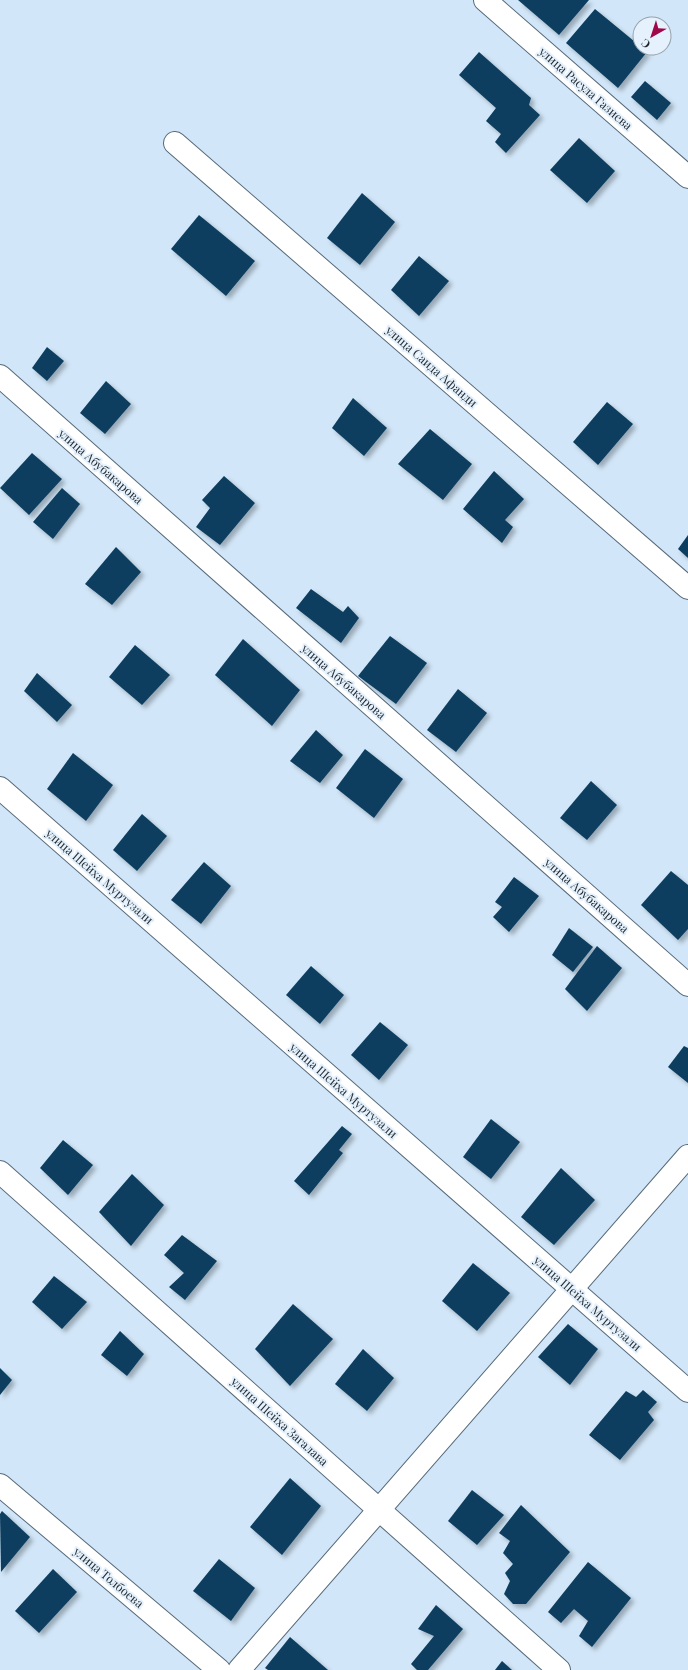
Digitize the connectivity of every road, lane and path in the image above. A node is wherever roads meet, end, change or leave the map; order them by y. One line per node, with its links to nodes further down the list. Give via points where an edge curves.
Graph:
1 (484, 0): 3 (street, улица Расула Газиева)
2 (176, 143): 5 (street, улица Саида Афанди)
3 (688, 177)
4 (0, 376): 7 (street, улица Абубакарова)
5 (688, 588)
6 (0, 788): 10 (street, улица Шейха Муртузали)
7 (688, 985)
8 (688, 1156): 10 (street)
9 (0, 1172): 13 (street, улица Шейха Загалава)
10 (572, 1289): 11 (street, улица Шейха Муртузали); 13 (street)
11 (688, 1391)
12 (0, 1485): 14 (street, улица Толбоева)
13 (378, 1509): 15 (street); 16 (street, улица Шейха Загалава)
14 (219, 1670)
15 (239, 1670)
16 (559, 1670)

